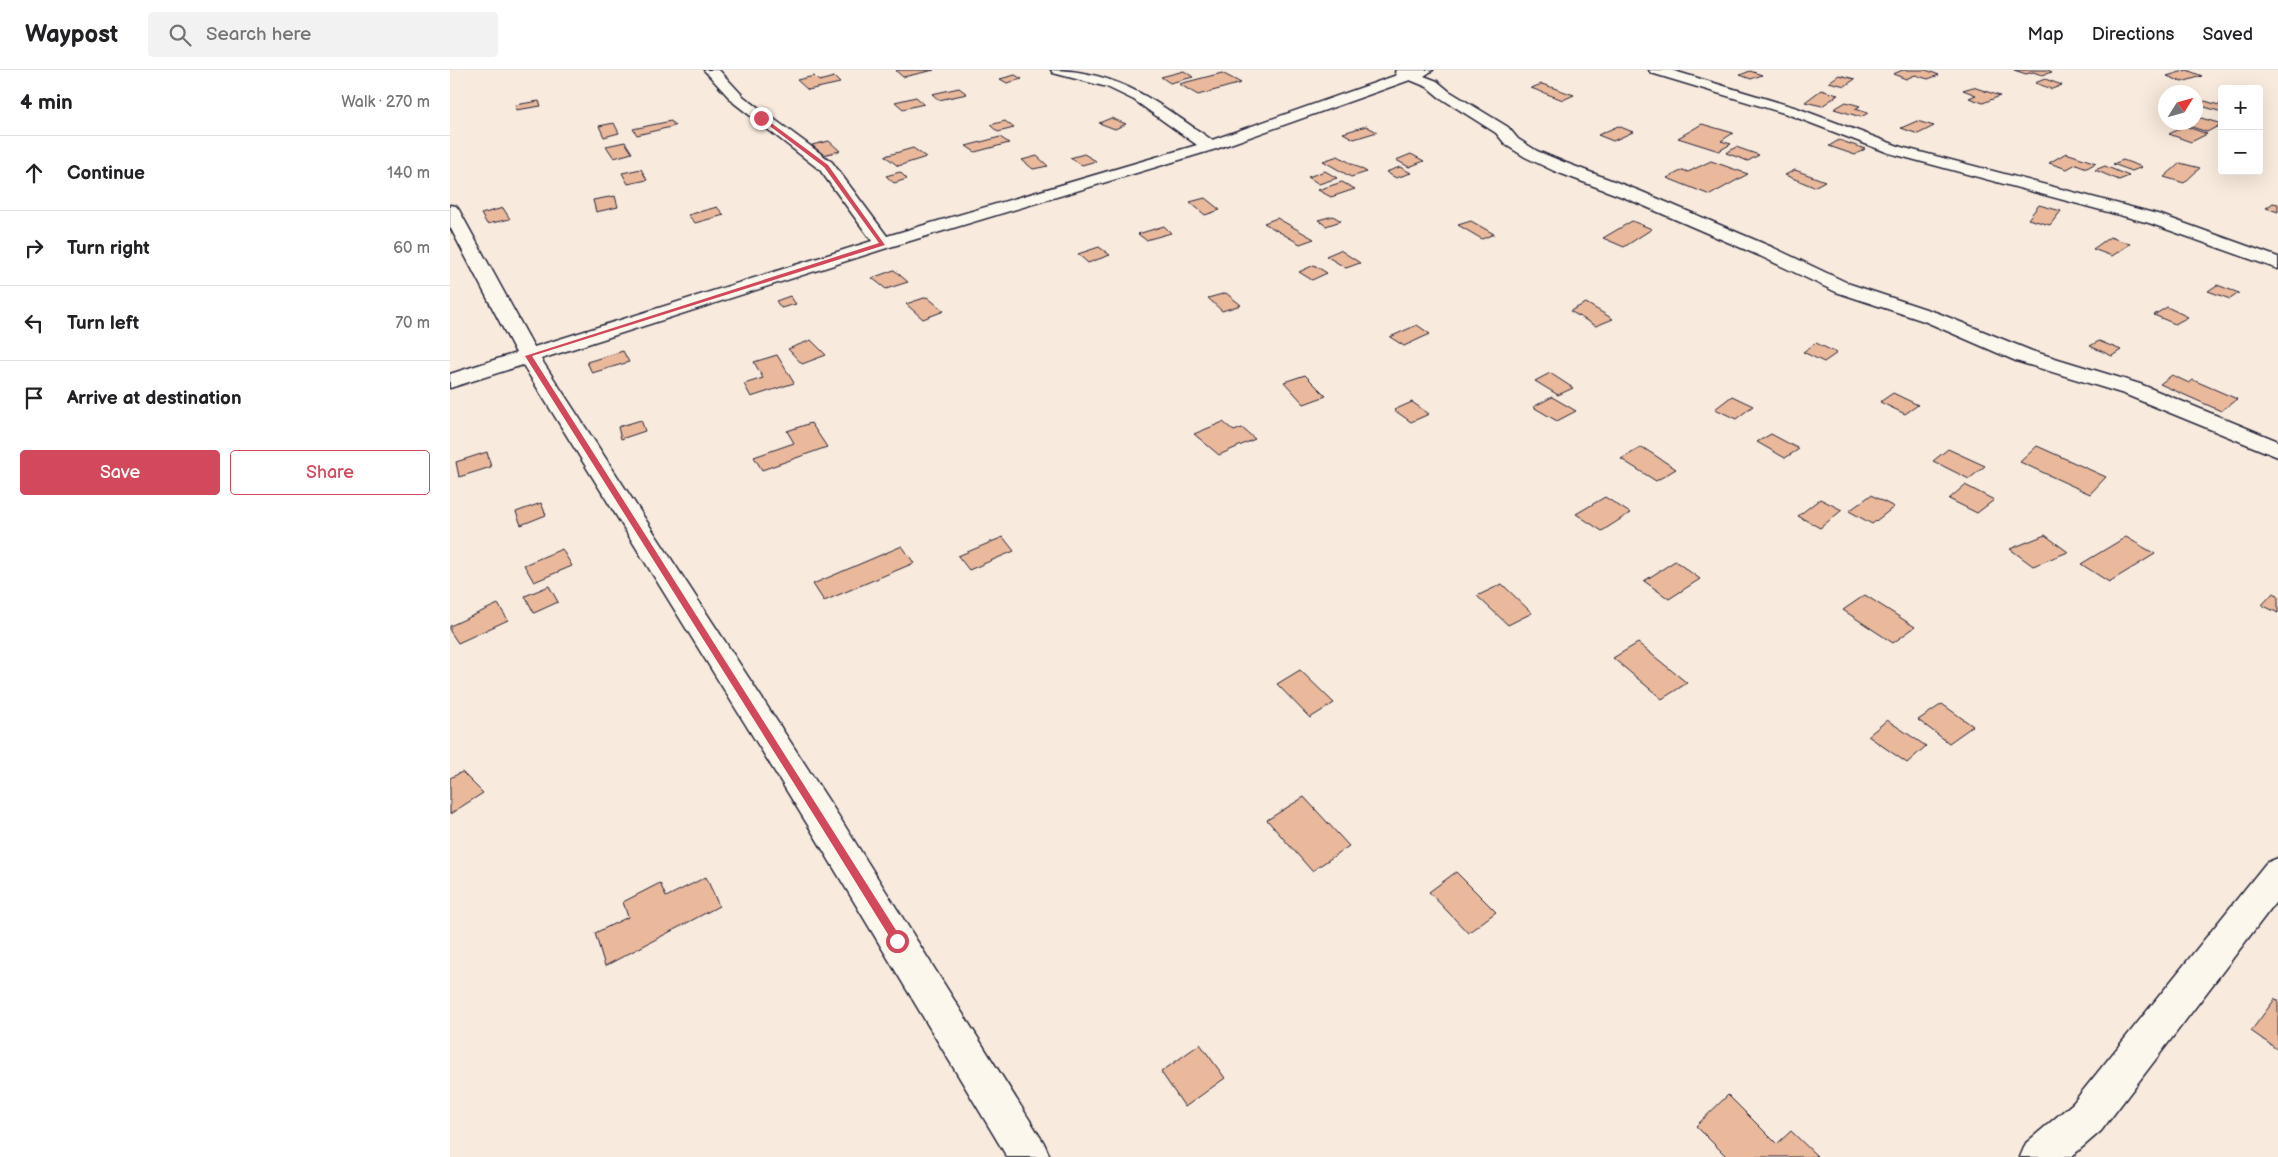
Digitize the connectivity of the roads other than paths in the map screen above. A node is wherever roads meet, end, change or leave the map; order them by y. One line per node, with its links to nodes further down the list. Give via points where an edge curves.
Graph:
1 (711, 70): 7 (street, via 765,122 826,166)
2 (1058, 70): 5 (street, via 1112,84 1139,97)
3 (1656, 70): 8 (street, via 1792,111 1895,150 2155,219)
4 (1412, 72): 5 (street); 11 (street, via 1502,130 1512,142 1553,164 1634,195 1843,288 1931,317 2024,356 2132,389)
5 (1210, 146): 7 (street)
6 (450, 210): 9 (street)
7 (883, 243): 9 (street)
8 (2278, 263)
9 (528, 356): 10 (street); 13 (street, via 826,825)
10 (450, 381)
11 (2278, 450)
12 (2278, 873): 14 (street, via 2087,1117)
13 (1030, 1157)
14 (2040, 1157)

